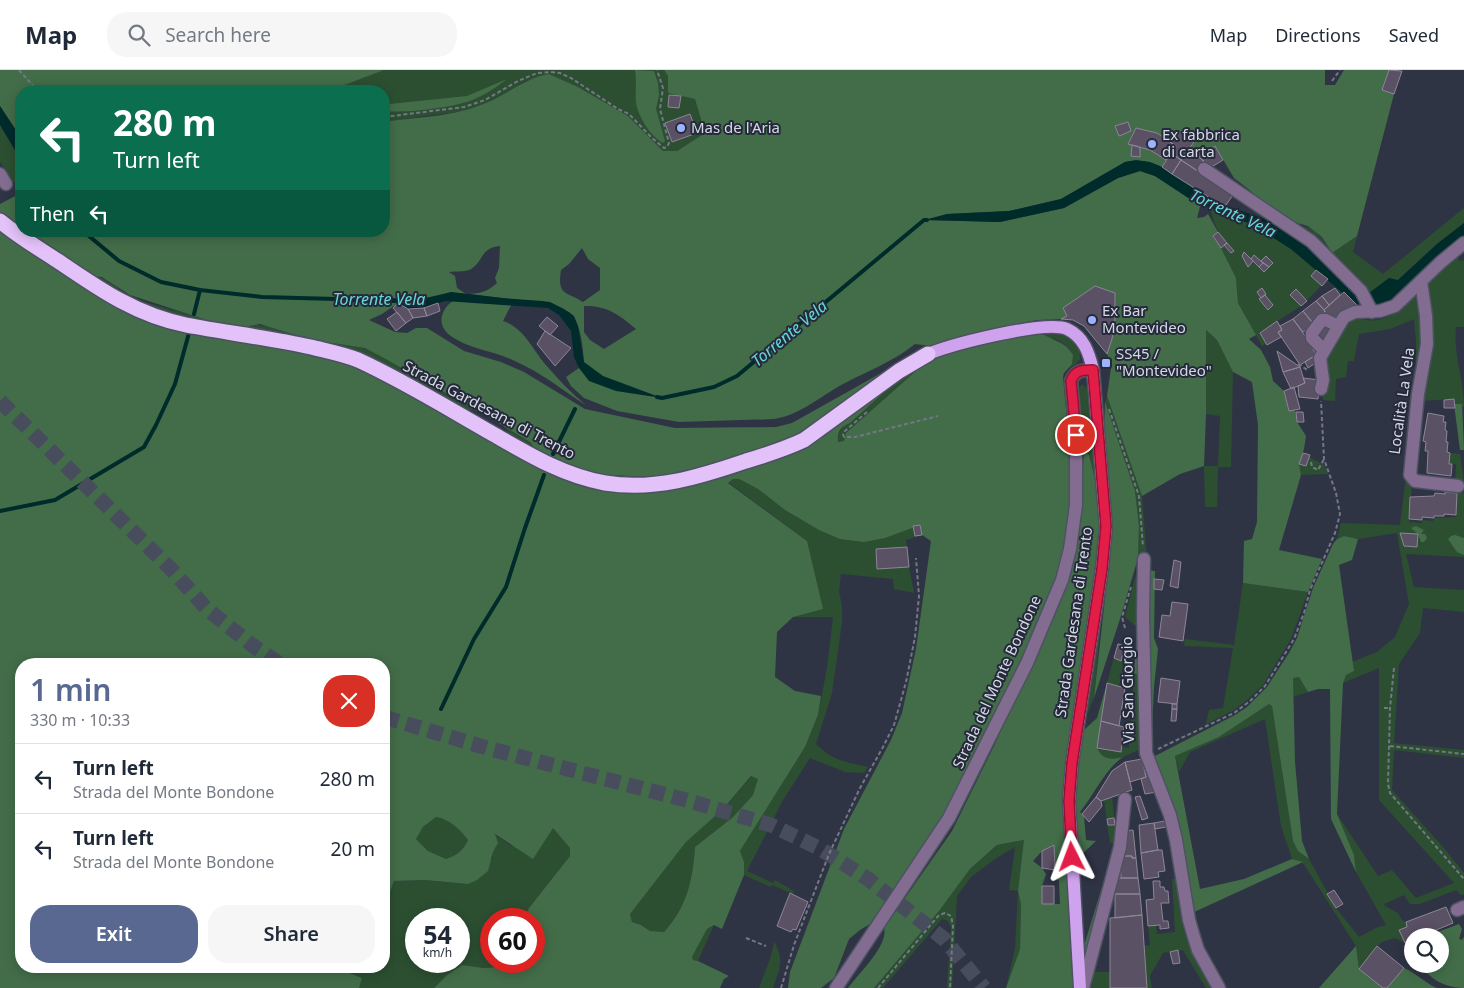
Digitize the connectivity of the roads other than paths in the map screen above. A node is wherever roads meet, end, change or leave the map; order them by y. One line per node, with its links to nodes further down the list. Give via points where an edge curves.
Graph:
1 (1204, 169): 7 (street, via 1311,241 1361,291)
2 (0, 221): 3 (highway, Strada Gardesana di Trento)
3 (15, 231)
4 (23, 237): 10 (highway, Strada Gardesana di Trento, via 110,296 146,314 185,325 350,357 553,467 606,483 664,484 695,478 788,447 804,440 898,371)
5 (1464, 243): 6 (street)
6 (1421, 281): 7 (street, via 1395,306); 13 (street, Località La Vela, via 1427,344 1410,475 1415,481)
7 (1371, 309): 8 (street, via 1348,314)
8 (1338, 326): 9 (street); 9 (street, via 1322,320 1312,333 1312,338)
9 (1324, 350): 12 (street, via 1309,368 1323,380)
10 (928, 354): 11 (main road, Strada Gardesana di Trento, via 980,339 1053,326 1067,329 1080,338 1089,353)
11 (1093, 370): 16 (street, Strada del Monte Bondone, via 1078,371 1071,381 1076,465 1074,531 1062,580 1047,618 1028,663 949,818); 17 (main road, Strada Gardesana di Trento, via 1106,526 1069,801)
12 (1321, 388)
13 (1458, 486)
14 (1144, 559): 18 (street, Via San Giorgio, via 1146,753 1170,814 1188,920 1198,950)
15 (1125, 799): 17 (street, Strada Gardesana di Trento, via 1120,846)
16 (836, 988)
17 (1081, 988)
18 (1219, 988)

